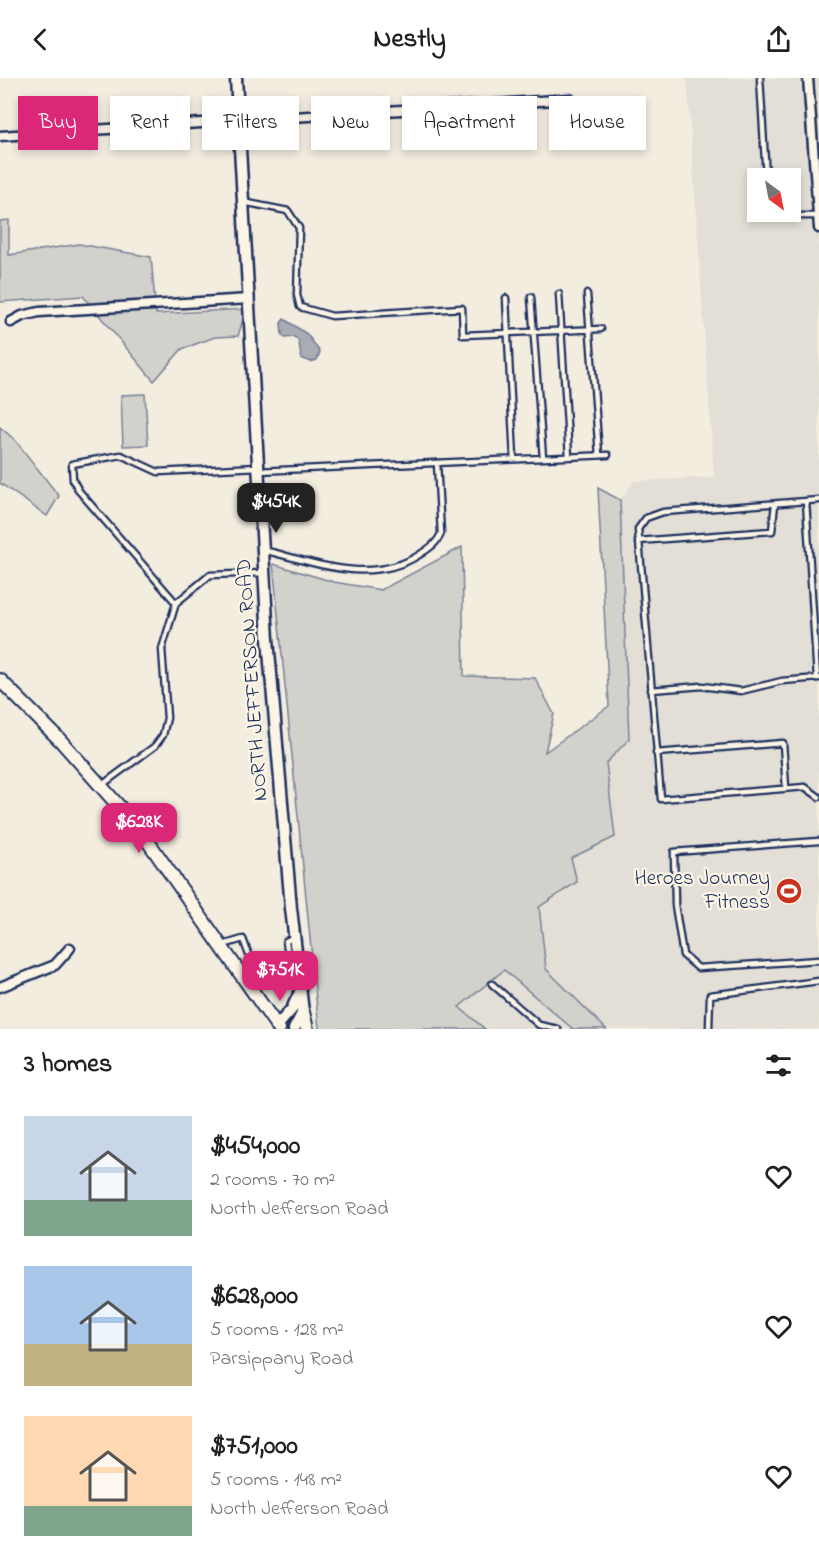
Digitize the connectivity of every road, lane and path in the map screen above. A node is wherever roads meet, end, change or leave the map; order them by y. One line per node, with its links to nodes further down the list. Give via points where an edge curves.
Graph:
1 (236, 78): 4 (street, NORTH JEFFERSON ROAD)
2 (760, 78): 10 (lane)
3 (808, 78): 13 (street)
4 (237, 96)
5 (549, 100): 6 (street)
6 (299, 118)
7 (202, 124): 8 (street)
8 (0, 136)
9 (240, 150): 11 (street, NORTH JEFFERSON ROAD)
10 (765, 168)
11 (243, 201): 18 (street, NORTH JEFFERSON ROAD); 24 (lane, via 288,211 299,228 300,307 332,316 462,308 463,335)
12 (801, 221): 13 (lane)
13 (819, 223)
14 (559, 294): 22 (lane)
15 (587, 294): 20 (lane)
16 (531, 297): 23 (lane)
17 (506, 298): 24 (lane)
18 (249, 299): 19 (street, via 39,312); 31 (street, NORTH JEFFERSON ROAD)
19 (11, 322)
20 (590, 329): 21 (lane); 22 (lane); 25 (lane)
21 (601, 329)
22 (561, 331): 23 (lane); 27 (lane)
23 (533, 332): 24 (lane); 28 (lane)
24 (507, 333): 29 (lane)
25 (599, 455): 26 (lane); 27 (lane)
26 (608, 455)
27 (569, 457): 28 (lane)
28 (543, 458): 29 (lane)
29 (514, 459): 30 (lane)
30 (437, 463): 31 (lane); 36 (lane, via 439,540 408,561 382,569 349,570)
31 (258, 469): 36 (street, NORTH JEFFERSON ROAD); 38 (lane, via 158,471 121,455 72,464 73,480 79,491 165,594)
32 (819, 500): 33 (lane)
33 (806, 501): 34 (lane); 39 (lane)
34 (775, 504): 35 (lane, via 663,512 646,518 638,529); 35 (lane, via 772,531)
35 (638, 541): 41 (lane)
36 (263, 550): 37 (street, NORTH JEFFERSON ROAD)
37 (264, 573): 38 (lane, via 210,575); 47 (street, NORTH JEFFERSON ROAD)
38 (177, 603): 43 (lane, via 162,650 167,718 163,735 155,746)
39 (818, 678): 41 (lane, via 782,681 741,691 702,686)
40 (0, 680): 43 (main road)
41 (651, 690): 42 (lane)
42 (656, 753): 44 (lane, via 661,799); 44 (lane, via 783,743)
43 (101, 785): 48 (main road, via 140,830)
44 (786, 788): 45 (lane, via 805,787)
45 (819, 797)
46 (819, 841): 50 (lane, via 674,852 675,905 683,955 698,968)
47 (294, 937): 48 (lane, via 286,941 289,964 285,978 270,983 257,977 243,939); 54 (street, NORTH JEFFERSON ROAD)
48 (221, 946): 56 (main road)
49 (70, 948): 53 (street, via 55,965)
50 (819, 960)
51 (819, 981): 60 (lane, via 710,995)
52 (492, 984): 59 (lane, via 539,1025)
53 (0, 987)
54 (300, 992): 55 (street, NORTH JEFFERSON ROAD); 56 (street)
55 (303, 1012): 57 (street); 58 (main road)
56 (278, 1028)
57 (294, 1029)
58 (307, 1029)
59 (558, 1029)
60 (709, 1029)

